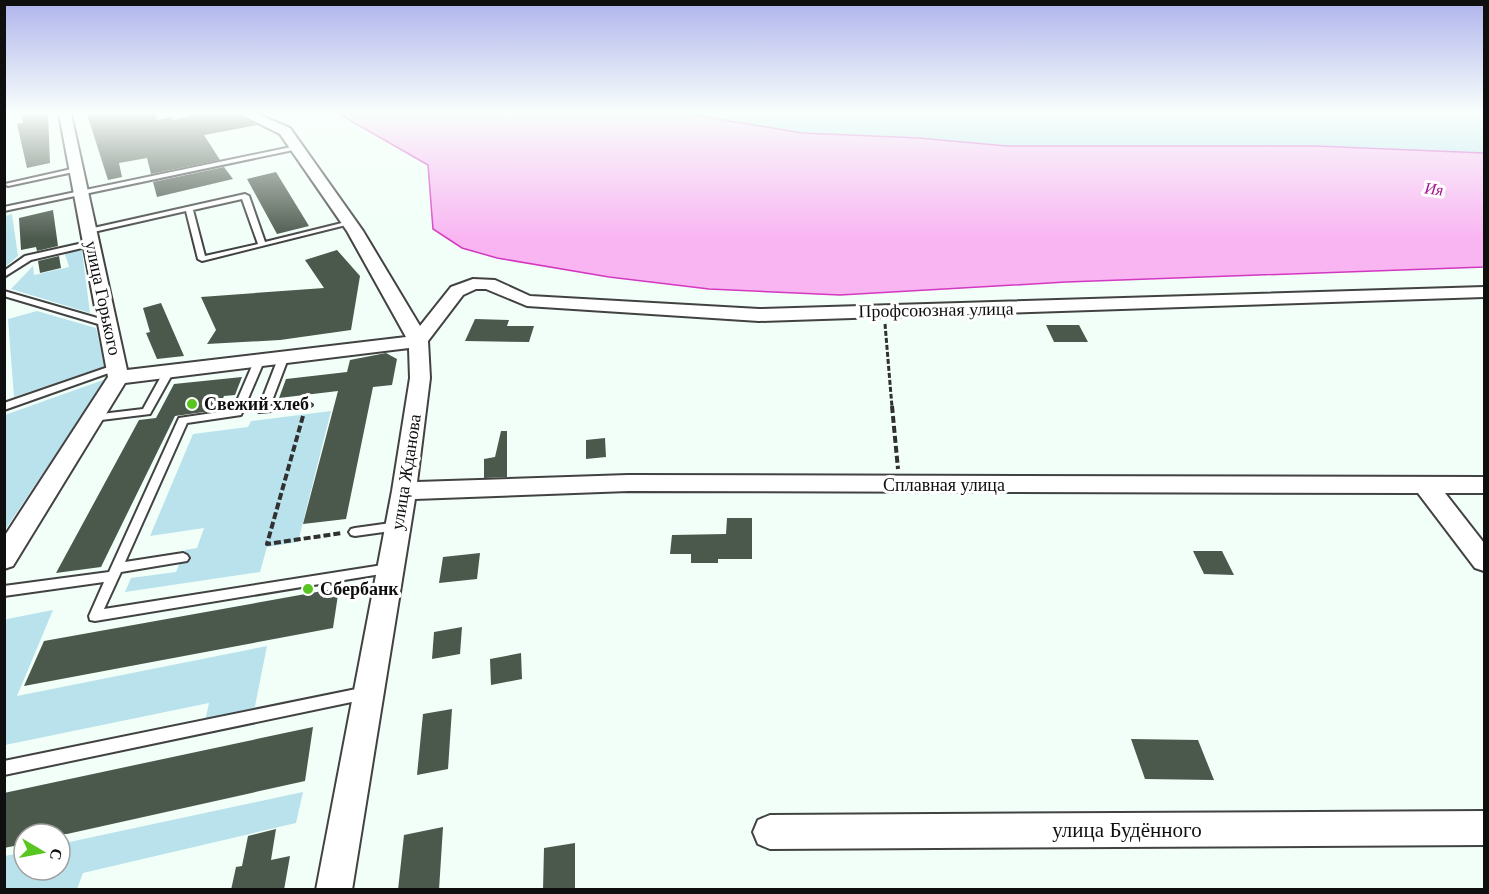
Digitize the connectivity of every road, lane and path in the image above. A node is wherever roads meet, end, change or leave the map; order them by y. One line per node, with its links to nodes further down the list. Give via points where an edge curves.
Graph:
1 (73, 156): 4 (street, улица Горького)
2 (259, 156): 6 (lane)
3 (302, 156): 9 (street, улица Жданова)
4 (76, 170): 5 (lane); 6 (street, улица Горького)
5 (8, 184)
6 (81, 193): 8 (lane); 10 (street, улица Горького)
7 (189, 208): 10 (lane); 11 (lane, via 245,196); 11 (lane, via 202,259)
8 (4, 209)
9 (350, 223): 11 (lane); 17 (street, улица Жданова)
10 (90, 237): 12 (lane, via 28,258); 16 (street, улица Горького)
11 (262, 244)
12 (4, 275)
13 (1485, 292): 15 (street, Профсоюзная улица)
14 (4, 293): 16 (lane)
15 (884, 312): 17 (street, Профсоюзная улица, via 759,315 527,301 489,284 473,284 457,291); 26 (path)
16 (108, 324): 21 (street, улица Горького)
17 (418, 341): 18 (street); 28 (street, улица Жданова, via 420,378)
18 (284, 356): 19 (street); 22 (lane, via 262,410)
19 (260, 359): 20 (street); 35 (lane, via 237,413 183,420)
20 (169, 371): 21 (street); 24 (lane, via 146,412)
21 (118, 372): 23 (lane); 24 (street, улица Горького)
22 (307, 405): 30 (path, via 267,544)
23 (4, 407)
24 (93, 418): 32 (street, улица Горького)
25 (1425, 484): 26 (street, Сплавная улица); 27 (street, Сплавная улица); 33 (street)
26 (900, 485): 28 (street, Сплавная улица, via 628,483)
27 (1485, 485)
28 (404, 491): 29 (street, улица Жданова)
29 (398, 526): 30 (lane); 34 (street, улица Жданова)
30 (355, 532)
31 (183, 558): 35 (lane)
32 (4, 559)
33 (1485, 561)
34 (391, 568): 35 (lane, via 95,616); 37 (street, улица Жданова)
35 (114, 572): 36 (lane)
36 (4, 591)
37 (368, 693): 38 (lane); 41 (street, улица Жданова)
38 (4, 768)
39 (1485, 828): 40 (street, улица Будённого)
40 (770, 832)
41 (334, 890)

